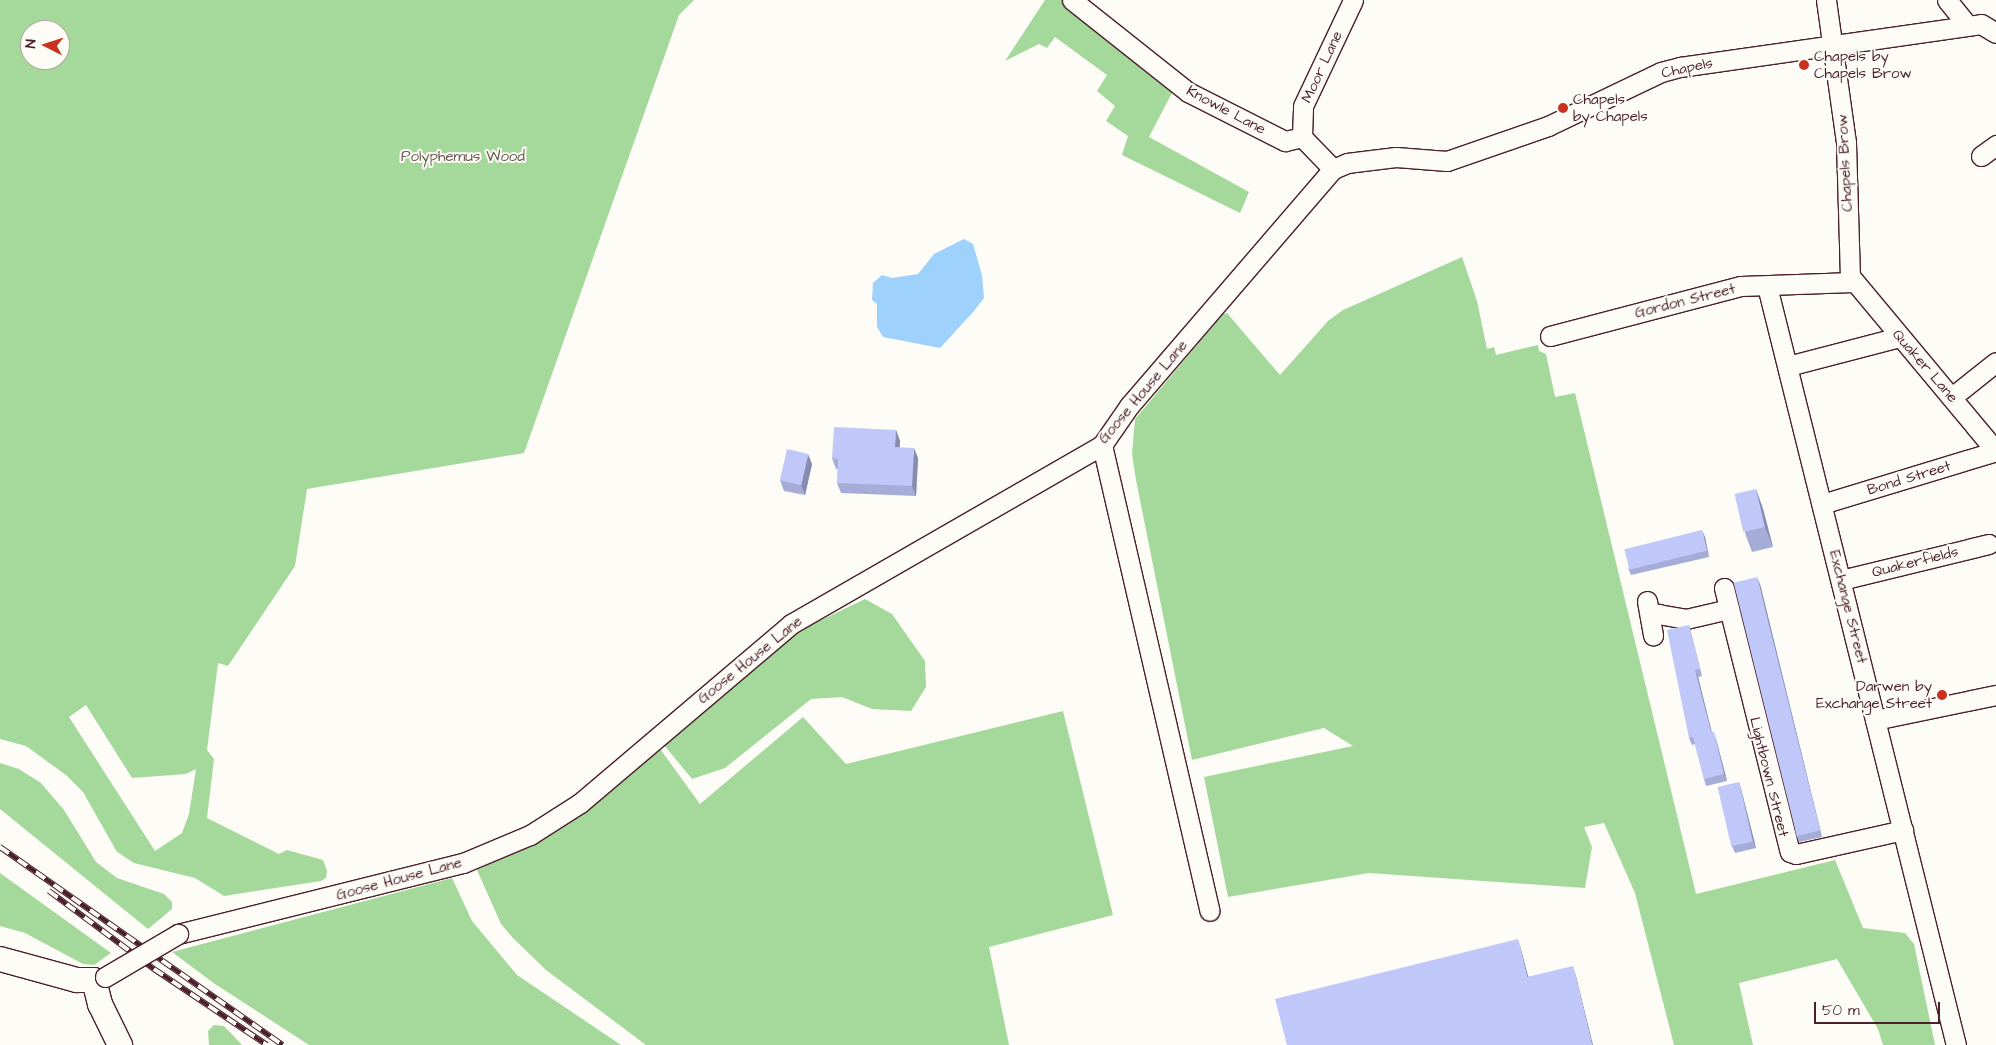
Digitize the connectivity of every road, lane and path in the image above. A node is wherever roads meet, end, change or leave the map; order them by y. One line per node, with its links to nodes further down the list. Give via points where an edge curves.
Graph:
1 (1072, 0): 8 (street, Knowle Lane, via 1188,92 1285,141)
2 (1353, 0): 8 (street, Moor Lane, via 1303,106)
3 (1826, 0): 7 (street, Chapels Brow)
4 (1947, 0): 5 (street)
5 (1968, 26): 6 (street, Chapels, via 1982,24); 7 (street, Chapels)
6 (1996, 33)
7 (1834, 44): 9 (street, Chapels, via 1661,72 1548,126 1447,161 1396,157 1347,163); 10 (street, Chapels Brow, via 1846,143 1849,267)
8 (1302, 137): 9 (street)
9 (1333, 169): 17 (street, Goose House Lane, via 1130,406)
10 (1853, 282): 11 (street, Gordon Street); 13 (street, Quaker Lane)
11 (1767, 286): 12 (street, Gordon Street, via 1741,286); 15 (street, Exchange Street)
12 (1550, 336)
13 (1899, 337): 15 (street); 16 (street, Quaker Lane)
14 (1996, 362): 16 (street)
15 (1788, 366): 19 (street, Exchange Street)
16 (1952, 396): 18 (street, Quaker Lane)
17 (1102, 445): 28 (street); 30 (street, Goose House Lane, bridge, via 791,624 580,803 530,835 463,863 178,934)
18 (1996, 451): 19 (street, Bond Street)
19 (1822, 504): 21 (street, Exchange Street)
20 (1989, 544): 21 (street, Quakerfields)
21 (1841, 580): 26 (street, Exchange Street)
22 (1724, 588): 23 (street, Lightbown Street)
23 (1729, 609): 24 (street, via 1686,619 1658,614); 27 (street, Lightbown Street, via 1790,852 1796,854)
24 (1650, 617)
25 (1996, 695): 26 (street)
26 (1875, 720): 27 (street, Exchange Street)
27 (1903, 830): 32 (street, Exchange Street)
28 (1210, 911)
29 (0, 959): 30 (street, via 77,980)
30 (99, 979): 31 (street, via 100,1004)
31 (120, 1045)
32 (1956, 1045)

